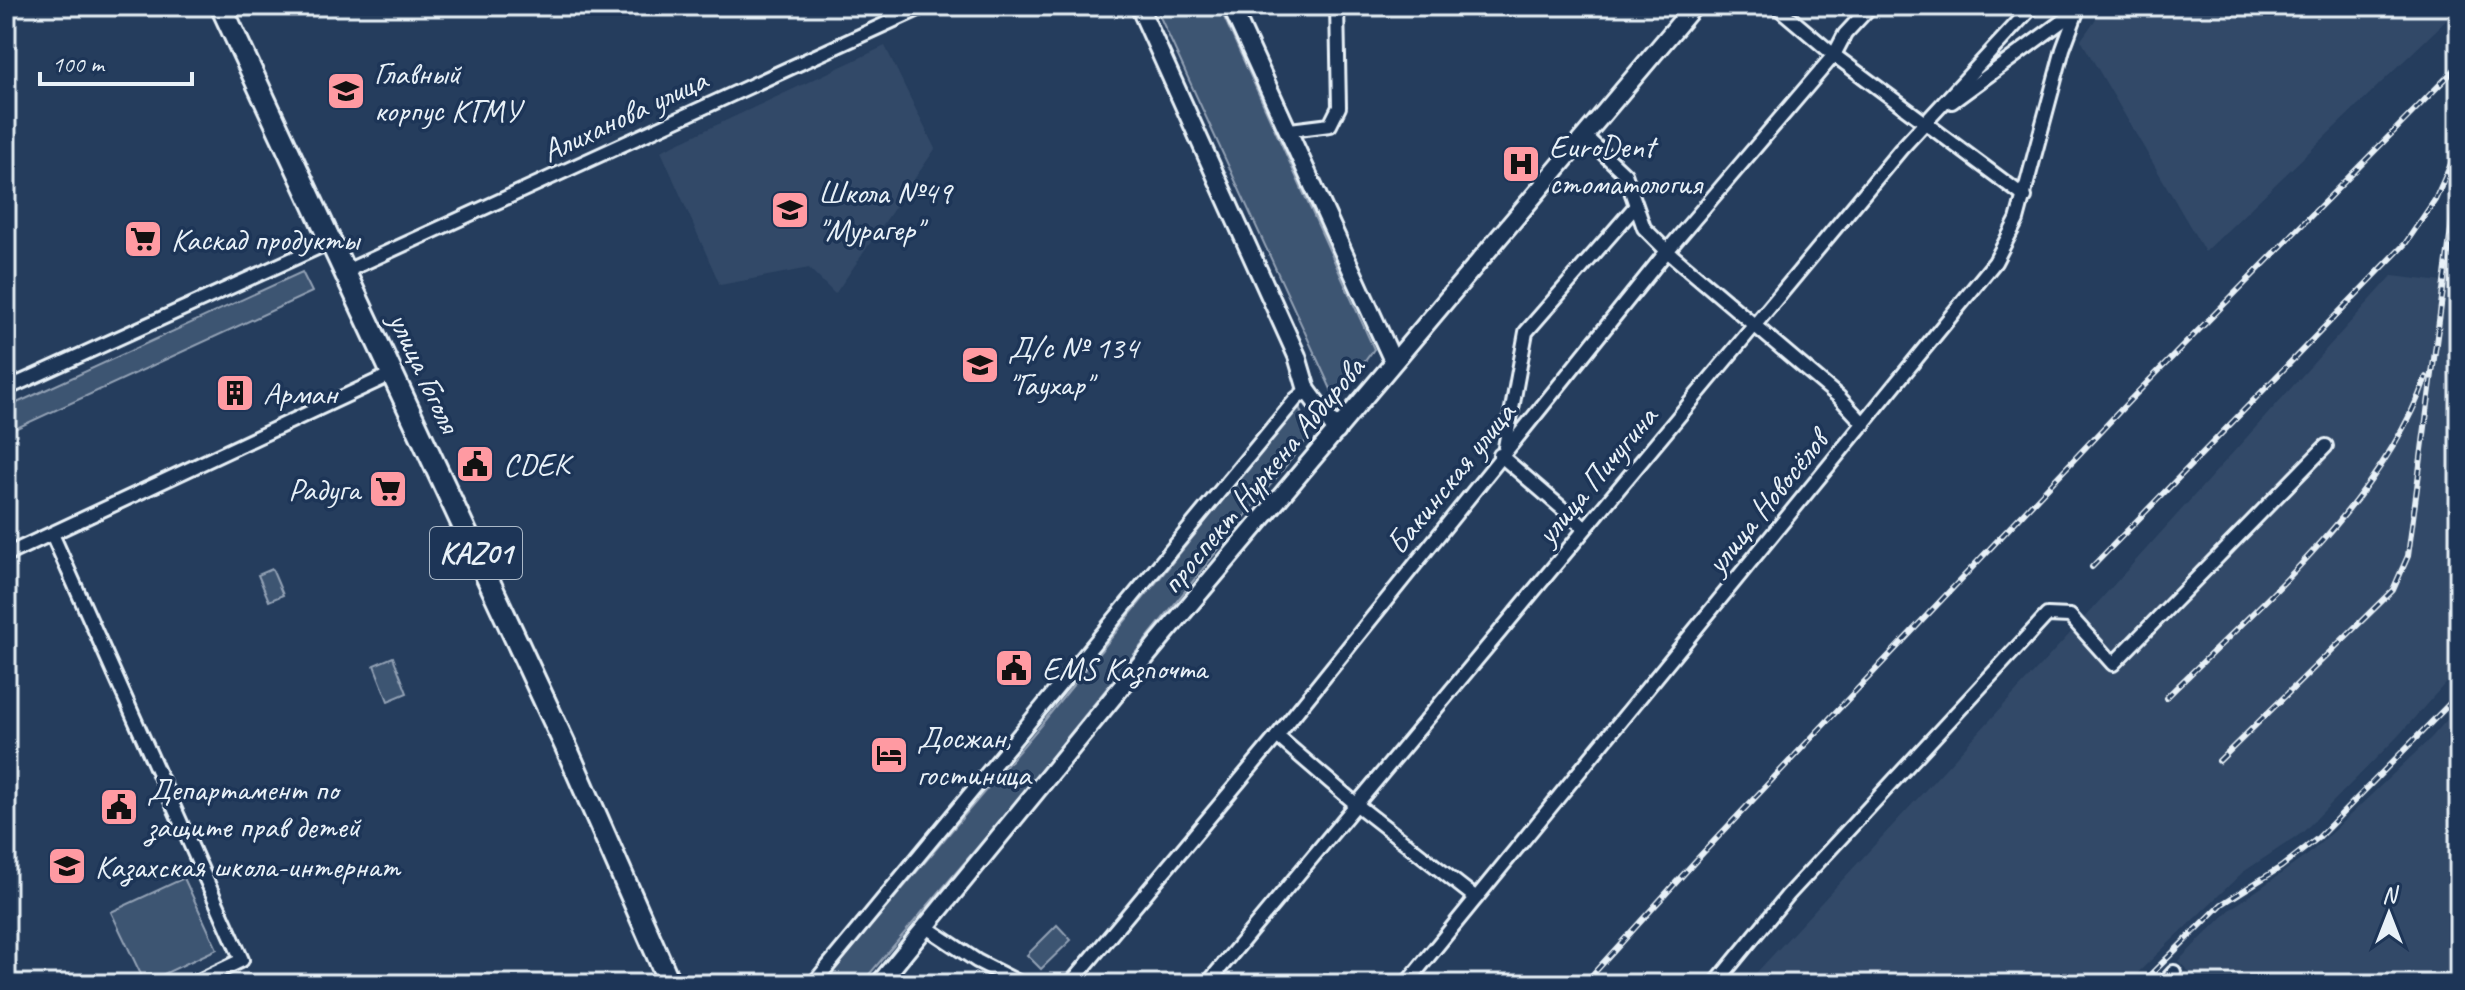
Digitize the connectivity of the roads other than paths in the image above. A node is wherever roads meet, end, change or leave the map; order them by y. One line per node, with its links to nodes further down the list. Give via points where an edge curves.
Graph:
1 (221, 6): 17 (highway, улица Гоголя / KАZ01)
2 (925, 6): 19 (street, Алиханова улица)
3 (1139, 6): 24 (main road, via 1297,356)
4 (1231, 6): 13 (main road)
5 (1337, 6): 13 (street, via 1339,107 1330,125)
6 (1694, 6): 14 (main road, проспект Нуркена Абдирова)
7 (1776, 6): 11 (street)
8 (1871, 6): 11 (street, Бакинская улица)
9 (2033, 6): 12 (street, улица Пичугина)
10 (2077, 8): 12 (street); 15 (street, улица Новосёлов)
11 (1834, 55): 12 (street); 18 (street, Бакинская улица)
12 (1927, 121): 15 (street); 20 (street, улица Пичугина)
13 (1290, 130): 21 (main road)
14 (1586, 137): 16 (street, via 1625,174); 21 (main road, проспект Нуркена Абдирова)
15 (2025, 197): 25 (street, улица Новосёлов, via 1995,262)
16 (1634, 208): 18 (street, via 1644,228); 28 (street, via 1526,332)
17 (330, 242): 19 (highway, улица Гоголя / KАZ01); 23 (street)
18 (1667, 251): 20 (street); 28 (street, Бакинская улица)
19 (344, 272): 22 (highway, улица Гоголя / KАZ01)
20 (1754, 325): 25 (street); 29 (street, улица Пичугина)
21 (1393, 361): 26 (main road, проспект Нуркена Абдирова)
22 (392, 374): 30 (street); 38 (highway, улица Гоголя / KАZ01)
23 (6, 389)
24 (1307, 390): 26 (main road); 39 (street, проспект Нуркена Абдирова)
25 (1864, 424): 34 (street, улица Новосёлов)
26 (1337, 431): 35 (main road, проспект Нуркена Абдирова)
27 (2326, 446): 45 (street, via 2113,664 2070,616 2047,615 1788,895)
28 (1502, 453): 29 (street); 32 (street, Бакинская улица)
29 (1585, 528): 33 (street, улица Пичугина)
30 (52, 534): 31 (street); 37 (street, via 242,960)
31 (6, 555)
32 (1277, 736): 33 (street); 42 (street, Бакинская улица)
33 (1357, 805): 34 (street); 43 (street, улица Пичугина)
34 (1476, 898): 44 (street, улица Новосёлов)
35 (926, 927): 40 (main road, проспект Нуркена Абдирова); 41 (street)
36 (2174, 972): 46 (street)
37 (192, 984)
38 (670, 984)
39 (813, 984)
40 (879, 984)
41 (1022, 984)
42 (1070, 984)
43 (1207, 984)
44 (1406, 984)
45 (1715, 984)
46 (2163, 984)

